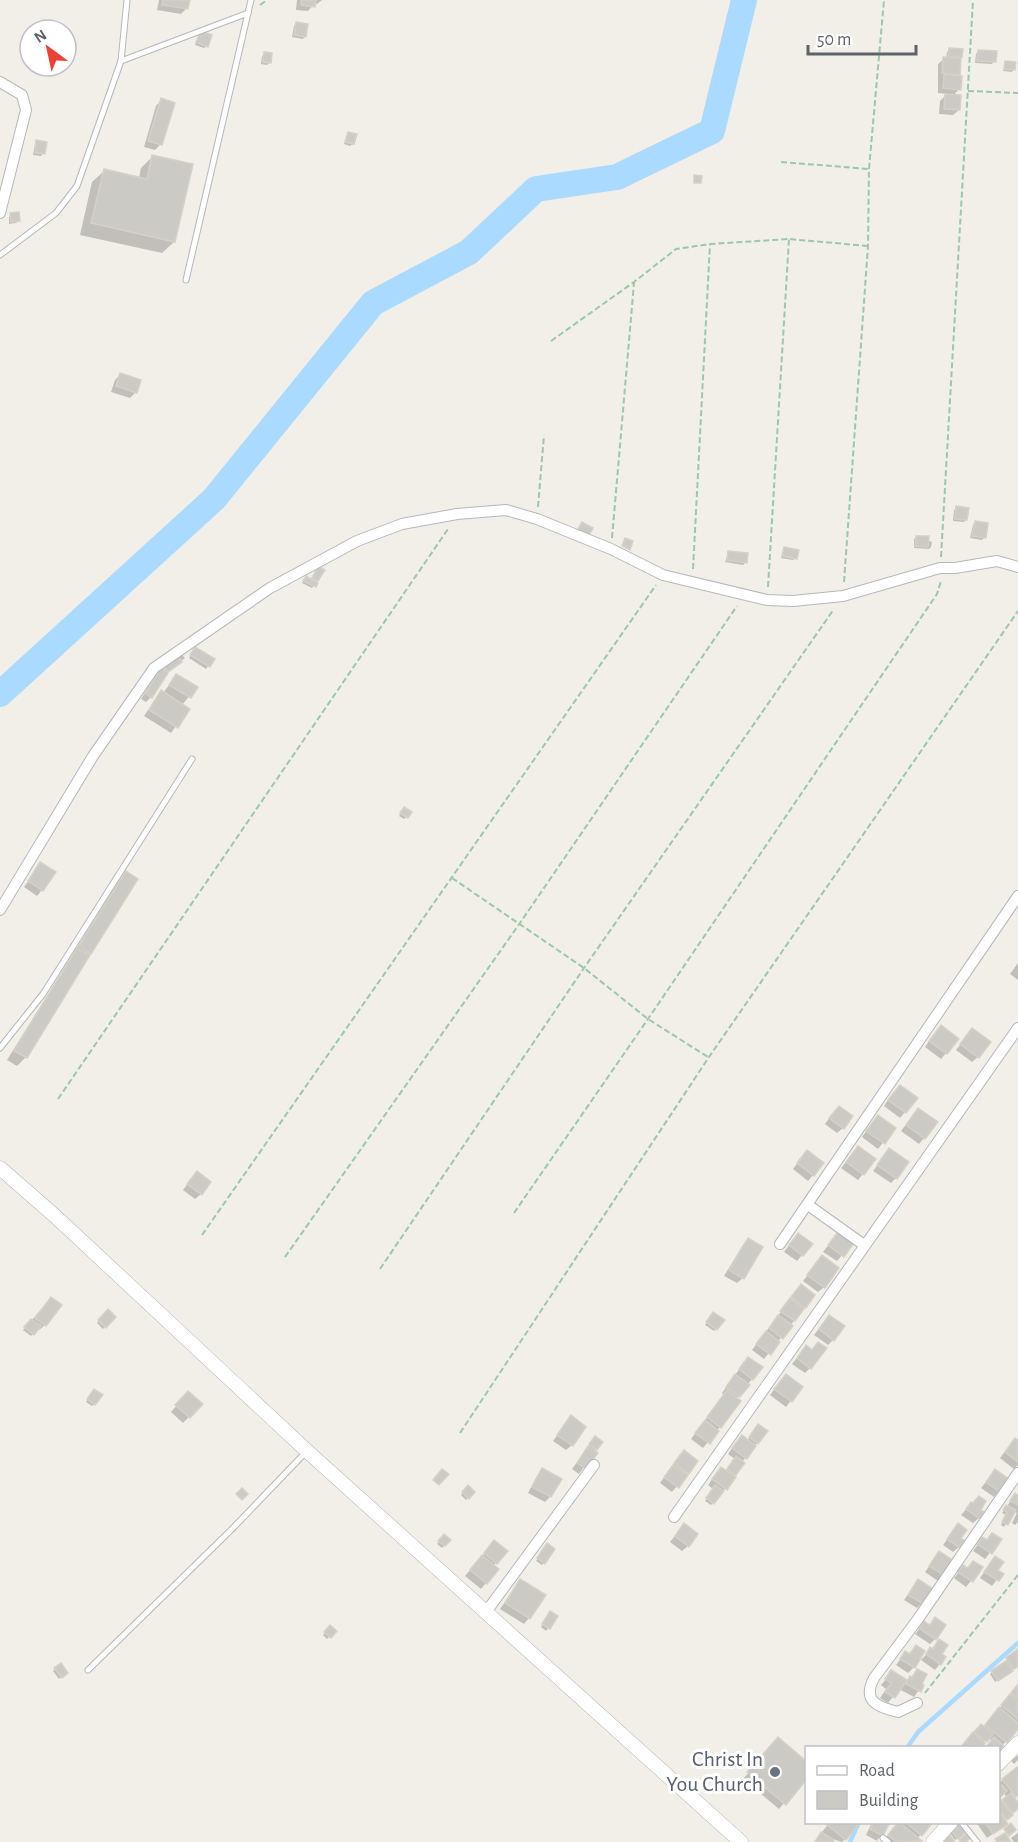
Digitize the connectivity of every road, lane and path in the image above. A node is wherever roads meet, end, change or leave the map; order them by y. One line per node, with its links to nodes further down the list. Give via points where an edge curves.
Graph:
1 (127, 0): 6 (lane)
2 (251, 0): 5 (lane)
3 (884, 0): 11 (path)
4 (973, 0): 8 (path)
5 (248, 13): 6 (lane); 17 (lane)
6 (121, 61): 16 (lane, via 77,186 56,213)
7 (0, 82): 12 (street, via 22,95 26,110)
8 (968, 91): 9 (path); 25 (path)
9 (1018, 93)
10 (781, 162): 11 (path)
11 (869, 169): 15 (path)
12 (0, 213)
13 (789, 239): 14 (path); 15 (path); 30 (path)
14 (710, 244): 18 (path, via 676,249); 27 (path)
15 (868, 246): 29 (path)
16 (0, 255)
17 (186, 280)
18 (634, 282): 19 (path); 23 (path)
19 (551, 341)
20 (544, 435): 22 (path)
21 (457, 514): 22 (street, via 506,510); 35 (street, via 402,524 357,541 270,588 154,668 93,756); 42 (path)
22 (537, 519): 23 (street)
23 (611, 549): 26 (street)
24 (1018, 567): 25 (street, via 997,561)
25 (940, 568): 29 (street); 38 (path, via 938,594)
26 (663, 575): 27 (street); 33 (path)
27 (692, 581): 28 (street)
28 (744, 595): 30 (street); 36 (path)
29 (843, 596): 30 (street, via 793,602); 37 (path)
30 (767, 600)
31 (1018, 611): 41 (path)
32 (192, 759): 40 (lane, via 43,994)
33 (452, 878): 36 (path); 46 (path)
34 (1018, 896): 44 (street)
35 (0, 910)
36 (520, 923): 37 (path); 49 (path)
37 (584, 968): 38 (path); 50 (path)
38 (648, 1019): 41 (path); 45 (path)
39 (1018, 1028): 48 (street)
40 (0, 1048)
41 (709, 1057): 51 (path)
42 (58, 1099)
43 (0, 1168): 52 (street)
44 (808, 1205): 47 (street); 48 (street)
45 (514, 1213)
46 (202, 1235)
47 (780, 1244)
48 (864, 1245): 55 (street)
49 (285, 1257)
50 (380, 1269)
51 (460, 1432)
52 (307, 1451): 57 (street); 58 (lane)
53 (594, 1465): 57 (street)
54 (1018, 1473): 59 (street, via 868,1689 877,1705 890,1710 898,1712)
55 (674, 1517)
56 (1018, 1575): 59 (path)
57 (486, 1612): 64 (street)
58 (88, 1670)
59 (917, 1703)
60 (1018, 1743): 61 (street)
61 (1000, 1763)
62 (949, 1824): 65 (street)
63 (963, 1824): 66 (lane)
64 (741, 1842)
65 (933, 1842)
66 (977, 1842)

